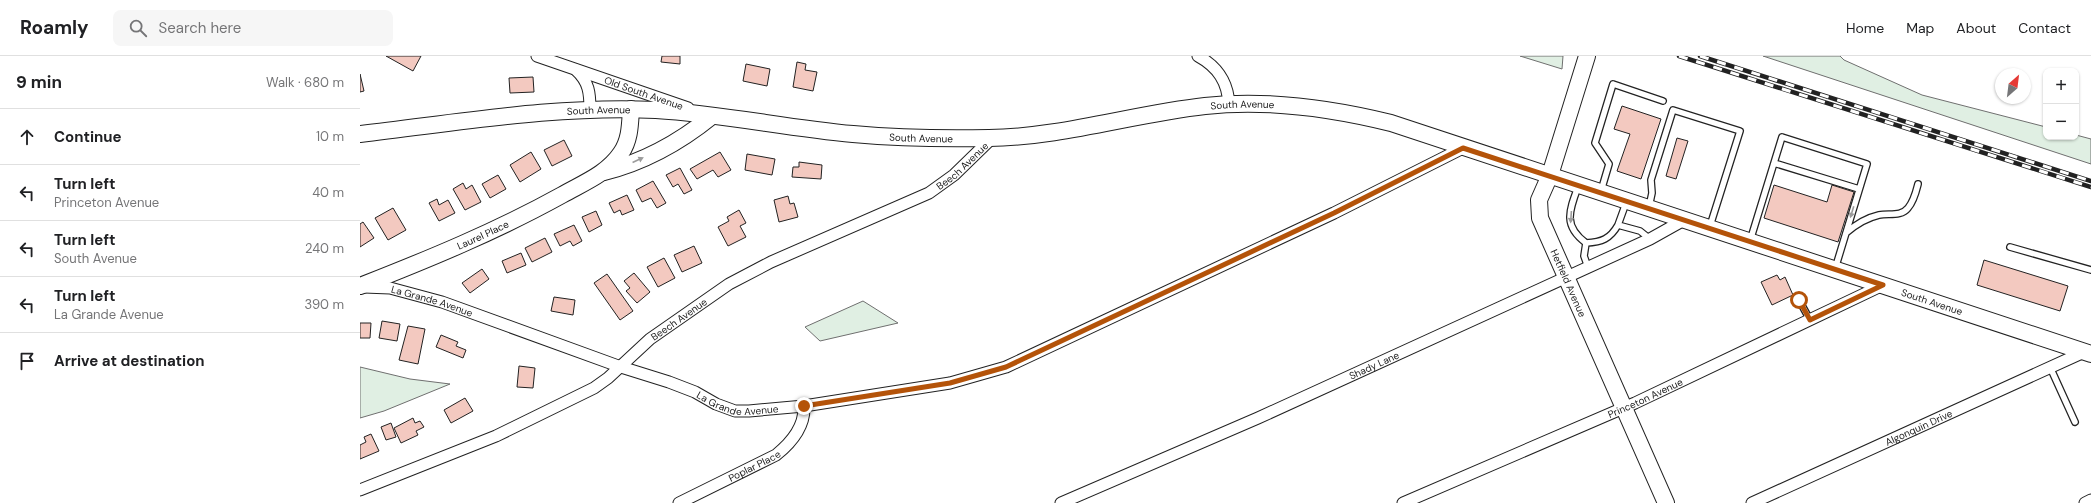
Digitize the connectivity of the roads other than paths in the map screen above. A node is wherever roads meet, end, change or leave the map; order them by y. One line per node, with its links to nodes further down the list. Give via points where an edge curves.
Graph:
1 (537, 56): 4 (street, Old South Avenue)
2 (1198, 56): 6 (street, via 1215,68 1222,77 1227,87)
3 (1587, 56): 15 (main road, Hetfield Avenue)
4 (576, 70): 7 (street, Old South Avenue, via 584,77 588,86); 9 (street, Old South Avenue)
5 (1663, 101): 19 (lane, via 1612,84 1594,143 1609,164)
6 (1230, 105): 11 (main road, South Avenue, via 1206,106 1033,135); 12 (main road, South Avenue, via 1264,103 1354,114 1391,123)
7 (590, 110): 8 (main road, South Avenue); 10 (main road, South Avenue)
8 (631, 110): 9 (main road, South Avenue); 14 (main road, Laurel Place, via 627,141 621,153)
9 (712, 116): 11 (main road, South Avenue, via 854,134); 14 (main road, Laurel Place, one-way to 9, via 630,164 677,142)
10 (360, 134)
11 (992, 138): 39 (street, Beech Avenue, via 954,175 928,193 771,262 729,284 650,339)
12 (1463, 148): 15 (main road, South Avenue); 41 (street, La Grande Avenue, via 1334,213 1006,367 950,383)
13 (1774, 163): 18 (lane); 18 (lane, via 1782,137 1867,164); 27 (lane)
14 (601, 173): 35 (main road, Laurel Place, via 522,217 442,254)
15 (1550, 175): 17 (main road, South Avenue); 33 (main road, Hetfield Avenue, via 1539,200 1540,218)
16 (1918, 184): 25 (lane, via 1913,200 1904,211 1898,214 1878,215 1857,224)
17 (1579, 185): 19 (main road, South Avenue); 28 (lane, one-way to 28, via 1572,205 1570,223 1576,236)
18 (1859, 189): 25 (lane, one-way to 25)
19 (1600, 193): 20 (main road, South Avenue)
20 (1627, 201): 21 (main road, South Avenue); 23 (lane)
21 (1649, 208): 22 (main road, South Avenue); 24 (lane, via 1651,180 1673,110 1740,131)
22 (1684, 220): 24 (main road, South Avenue); 26 (street, Shady Lane)
23 (1618, 225): 26 (lane, via 1640,231); 28 (lane, via 1608,239)
24 (1709, 228): 27 (main road, South Avenue)
25 (1846, 234): 31 (lane)
26 (1650, 239): 30 (street, Shady Lane)
27 (1750, 241): 31 (main road, South Avenue)
28 (1586, 243): 30 (lane, via 1584,256)
29 (2010, 248): 32 (lane)
30 (1588, 267): 33 (street, Shady Lane)
31 (1835, 269): 34 (main road, South Avenue)
32 (2091, 270)
33 (1568, 277): 42 (main road, Hetfield Avenue); 47 (street, Shady Lane, via 1258,418)
34 (1883, 285): 37 (street, Princeton Avenue); 38 (main road, South Avenue)
35 (360, 286): 39 (street, La Grande Avenue, via 390,288 442,302)
36 (1799, 300): 37 (lane)
37 (1810, 320): 42 (street, Princeton Avenue)
38 (2088, 353): 40 (street, Algonquin Drive)
39 (621, 367): 41 (street, La Grande Avenue, via 676,384 735,411); 44 (street, Beech Avenue, via 594,388 496,436)
40 (2050, 367): 43 (lane); 50 (street, Algonquin Drive)
41 (804, 406): 46 (street, Poplar Place, via 797,432 776,455)
42 (1625, 408): 48 (street, Princeton Avenue); 49 (main road, Hetfield Avenue)
43 (2075, 422)
44 (360, 490)
45 (2091, 500): 51 (street)
46 (679, 503)
47 (1061, 503)
48 (1403, 503)
49 (1666, 503)
50 (1752, 503)
51 (2085, 503)

